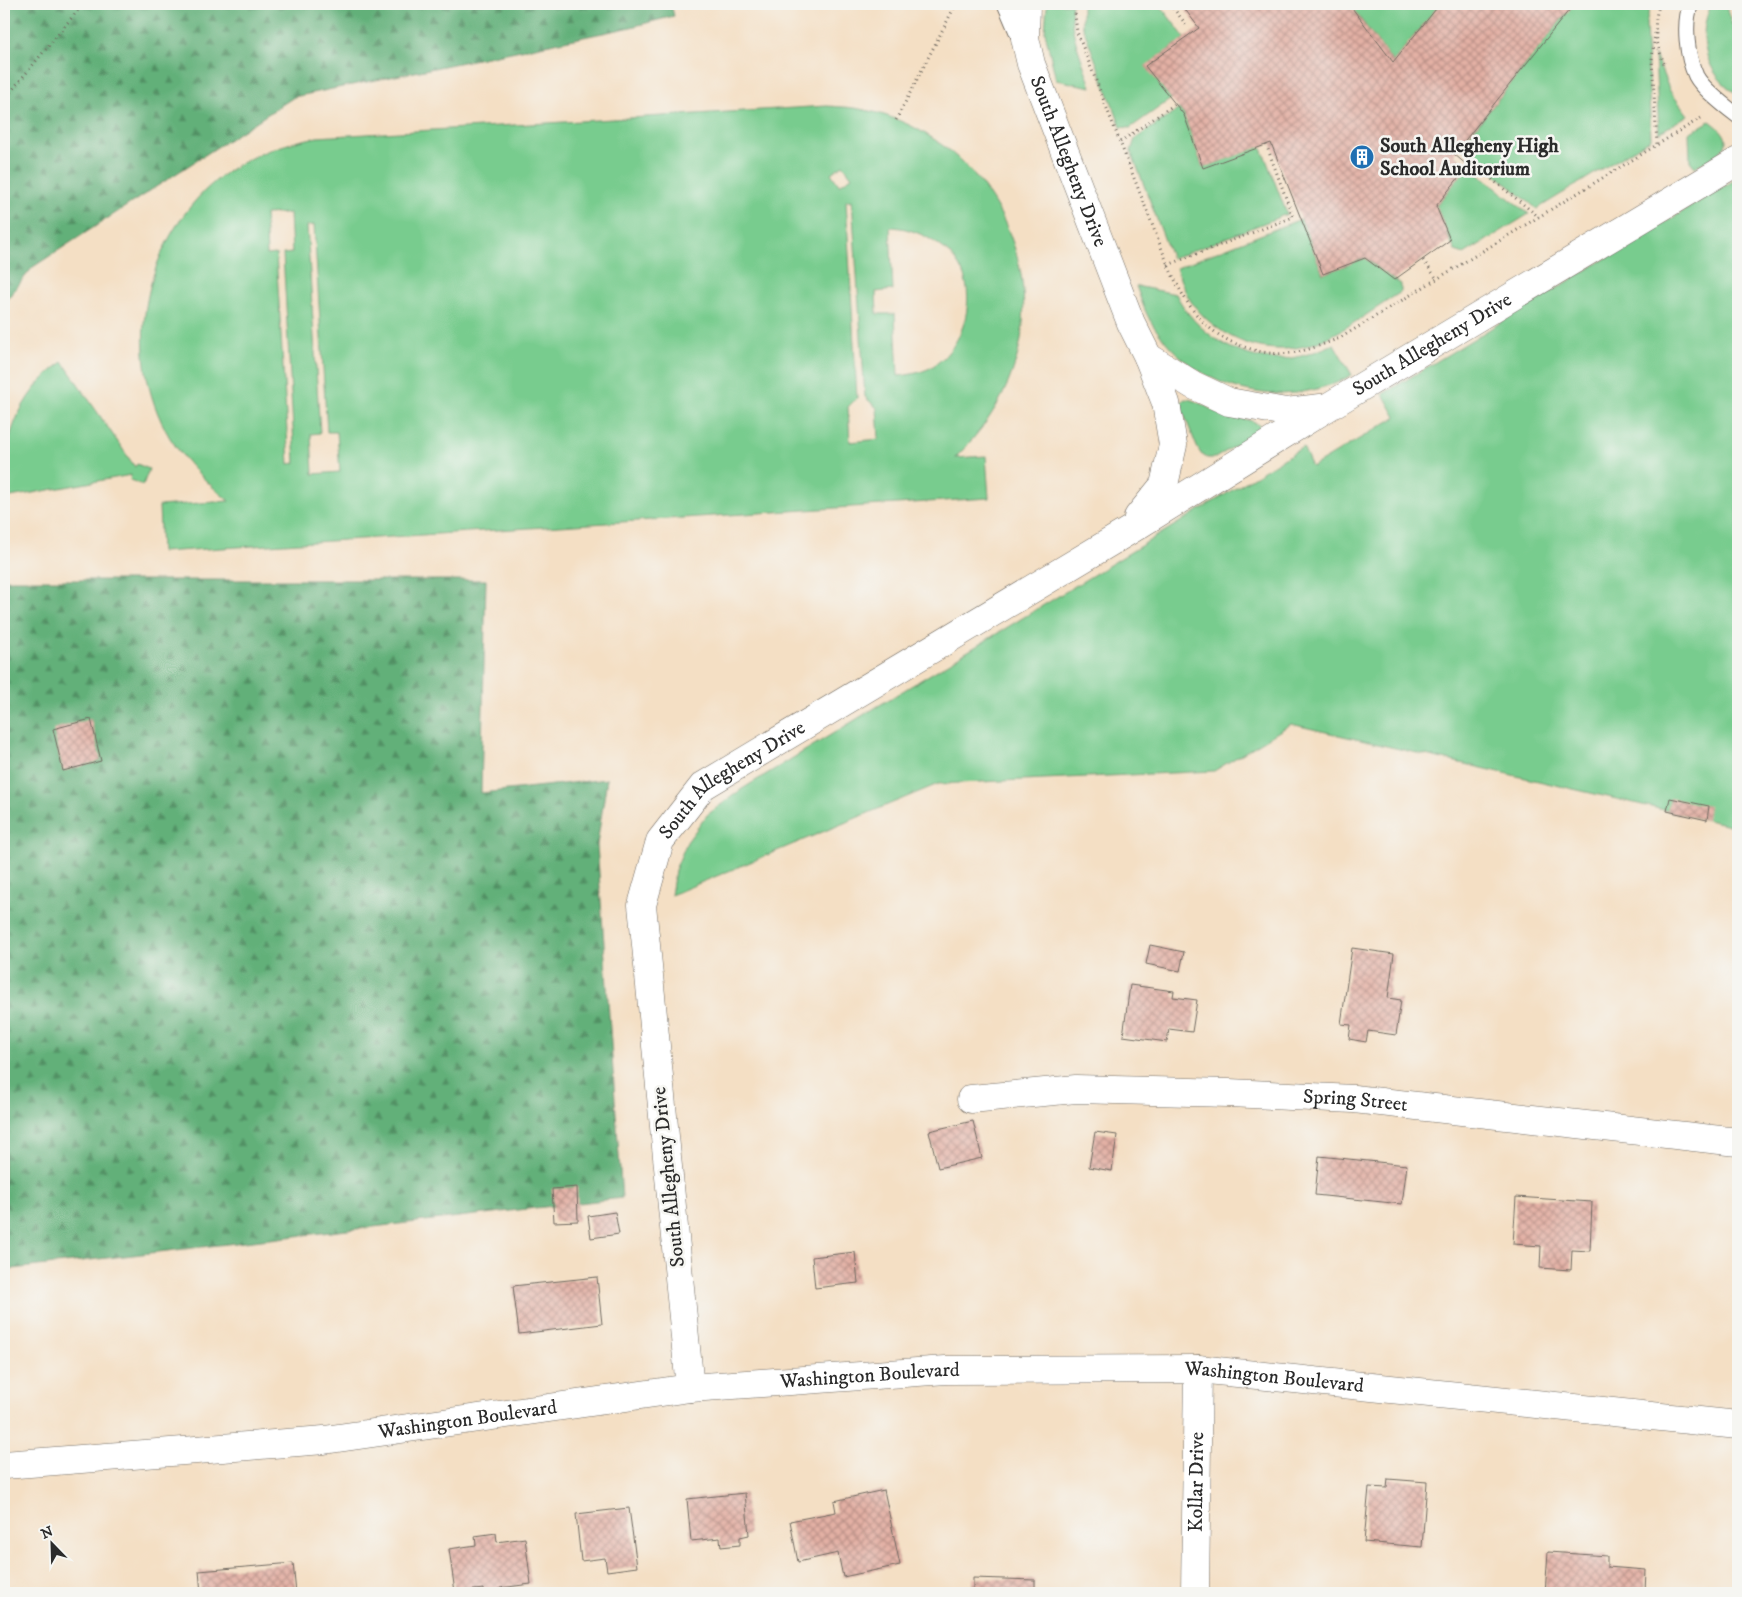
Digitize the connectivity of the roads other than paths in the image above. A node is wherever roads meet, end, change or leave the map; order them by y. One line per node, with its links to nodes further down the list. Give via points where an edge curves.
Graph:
1 (1004, 4): 4 (lane)
2 (1026, 4): 4 (street, South Allegheny Drive, via 1025,38)
3 (1691, 4): 5 (lane, via 1687,14 1688,48 1696,76 1718,101)
4 (1031, 64): 7 (street, South Allegheny Drive, via 1131,323)
5 (1738, 116)
6 (1738, 162): 8 (street, South Allegheny Drive)
7 (1148, 357): 8 (street, via 1193,385 1229,402 1286,412); 9 (street, South Allegheny Drive, via 1166,403 1173,445 1164,485)
8 (1328, 407): 9 (street, South Allegheny Drive)
9 (1126, 532): 13 (street, South Allegheny Drive, via 703,786 660,841 642,905)
10 (971, 1099): 11 (street, Spring Street, via 1076,1089 1354,1099)
11 (1738, 1142)
12 (1198, 1369): 13 (street, Washington Boulevard, via 946,1370); 14 (street, Washington Boulevard); 16 (street, Kollar Drive)
13 (690, 1388): 15 (street, Washington Boulevard, via 324,1440)
14 (1738, 1425)
15 (4, 1465)
16 (1195, 1593)

